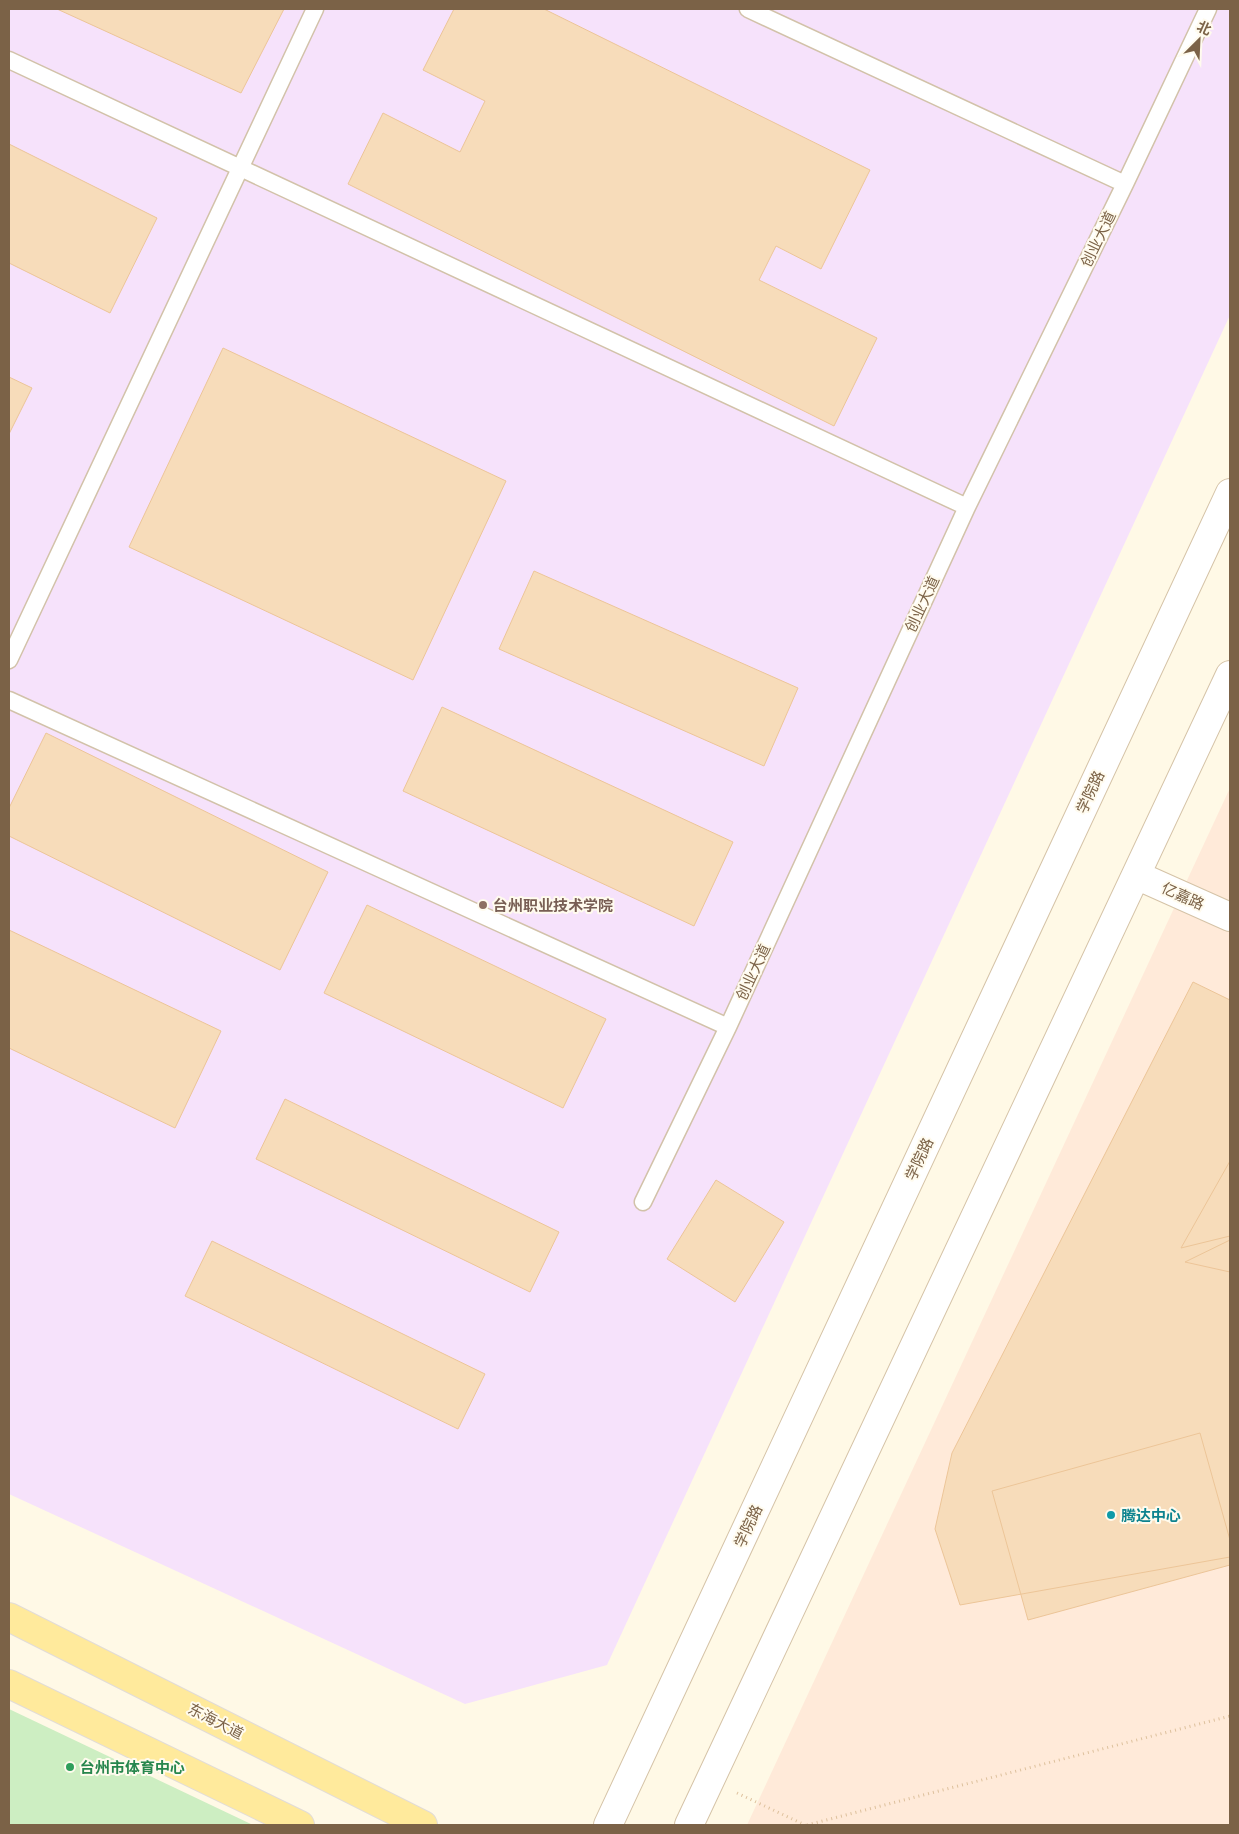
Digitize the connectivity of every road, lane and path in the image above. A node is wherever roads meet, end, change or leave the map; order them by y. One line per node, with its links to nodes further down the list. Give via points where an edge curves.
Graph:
1 (315, 9): 5 (lane)
2 (748, 9): 6 (lane)
3 (1208, 9): 6 (lane, 创业大道)
4 (9, 60): 5 (lane)
5 (242, 167): 8 (lane); 9 (lane)
6 (1125, 184): 8 (lane, 创业大道)
7 (1230, 493): 22 (main road, 学院路)
8 (966, 507): 14 (lane, 创业大道)
9 (9, 660)
10 (1230, 675): 12 (main road)
11 (9, 700): 14 (lane)
12 (1136, 875): 13 (main road, 亿嘉路); 19 (main road)
13 (1230, 917)
14 (728, 1026): 15 (lane, 创业大道)
15 (642, 1202)
16 (9, 1617): 21 (main road, 东海大道)
17 (9, 1684): 20 (main road)
18 (1230, 1716): 24 (path)
19 (710, 1780): 23 (main road); 24 (path)
20 (300, 1825)
21 (424, 1825)
22 (608, 1825)
23 (689, 1825)
24 (806, 1825)

